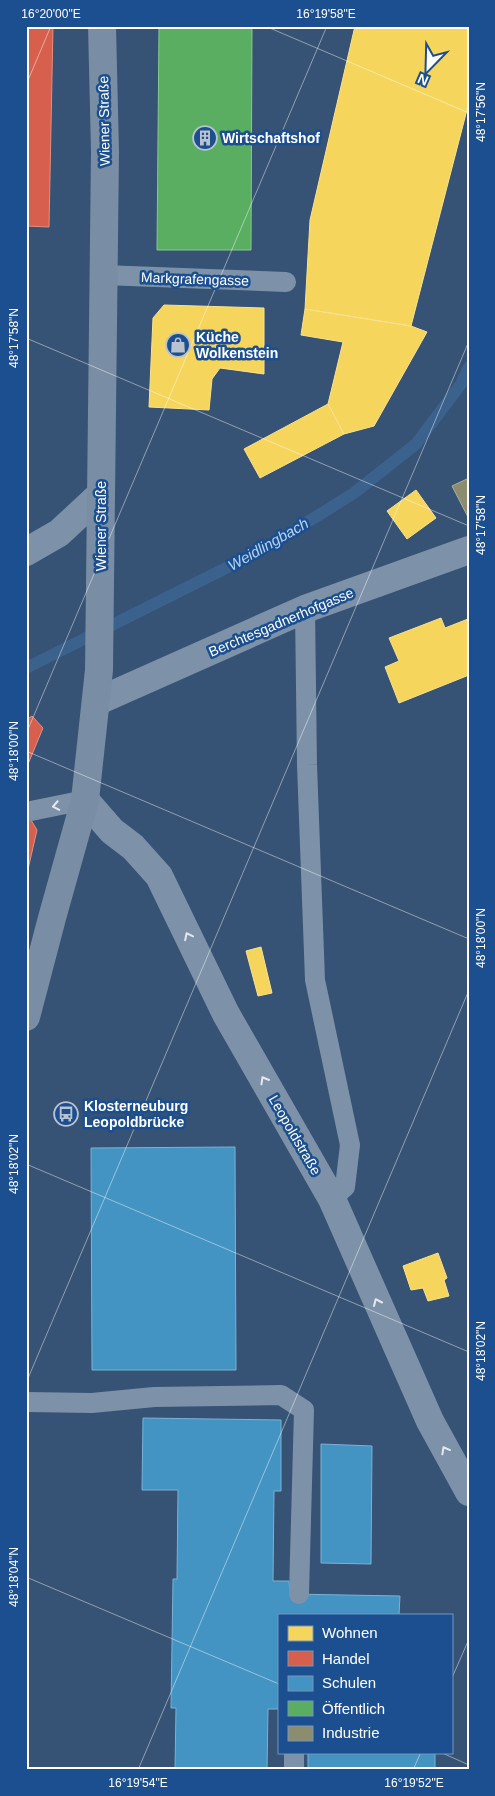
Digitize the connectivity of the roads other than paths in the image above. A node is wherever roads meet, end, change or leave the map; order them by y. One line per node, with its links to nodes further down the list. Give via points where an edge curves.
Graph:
1 (102, 26): 2 (street, Wiener Straße)
2 (104, 275): 3 (lane, Markgrafengasse); 4 (street, Wiener Straße)
3 (286, 282)
4 (101, 494): 6 (street, via 59,533); 8 (street, Wiener Straße)
5 (469, 550): 7 (street, Berchtesgadnerhofgasse)
6 (26, 552)
7 (305, 609): 8 (street, Berchtesgadnerhofgasse); 12 (lane, via 315,980 350,1145 345,1187)
8 (96, 702): 9 (street, Wiener Straße)
9 (85, 800): 10 (lane, one-way to 10); 11 (street, Wiener Straße); 12 (street, Leopoldstraße, one-way to 9, via 226,1014 159,876)
10 (26, 812)
11 (27, 1012)
12 (332, 1199): 14 (street, Leopoldstraße, one-way to 12, via 430,1421)
13 (26, 1402): 15 (lane, via 92,1403 154,1397 281,1395 304,1410)
14 (469, 1492)
15 (299, 1594)
16 (294, 1754): 17 (lane)
17 (294, 1770)

